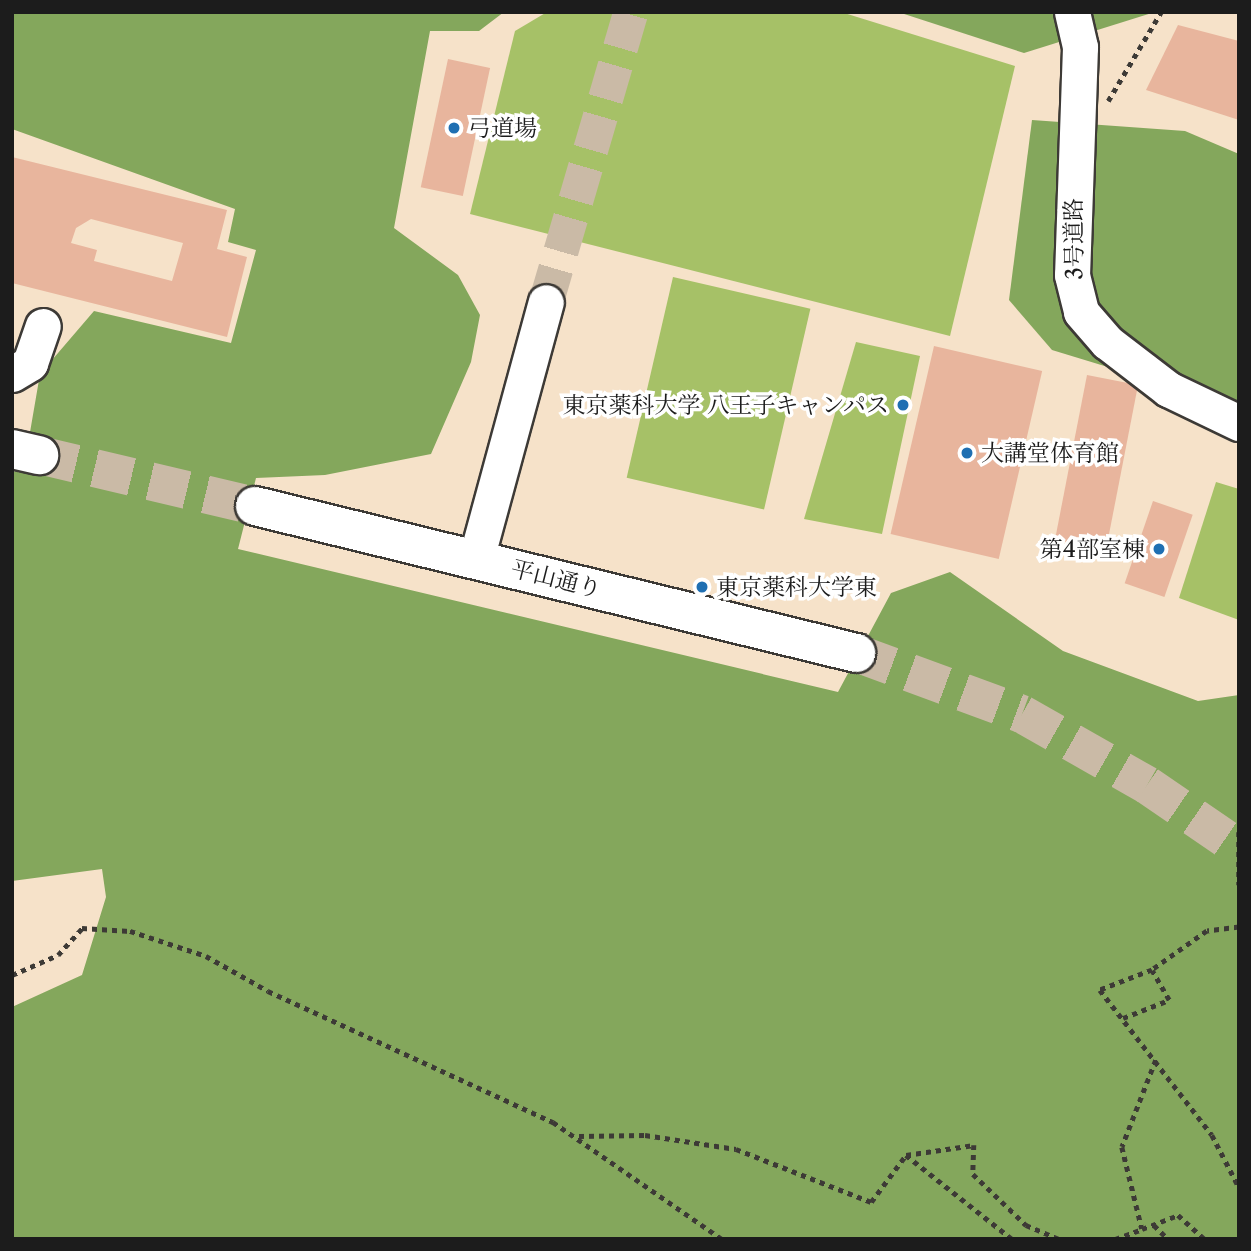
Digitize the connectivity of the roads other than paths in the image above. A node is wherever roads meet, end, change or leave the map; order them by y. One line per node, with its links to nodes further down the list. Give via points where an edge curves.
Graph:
1 (1072, 12): 5 (street, 3号道路, via 1080,47 1072,275 1081,312 1107,342 1168,389)
2 (546, 302): 7 (street)
3 (43, 326): 4 (street, via 30,363)
4 (12, 374)
5 (1239, 423)
6 (255, 506): 7 (main road, 平山通り)
7 (476, 559): 8 (main road, 平山通り)
8 (856, 653)

